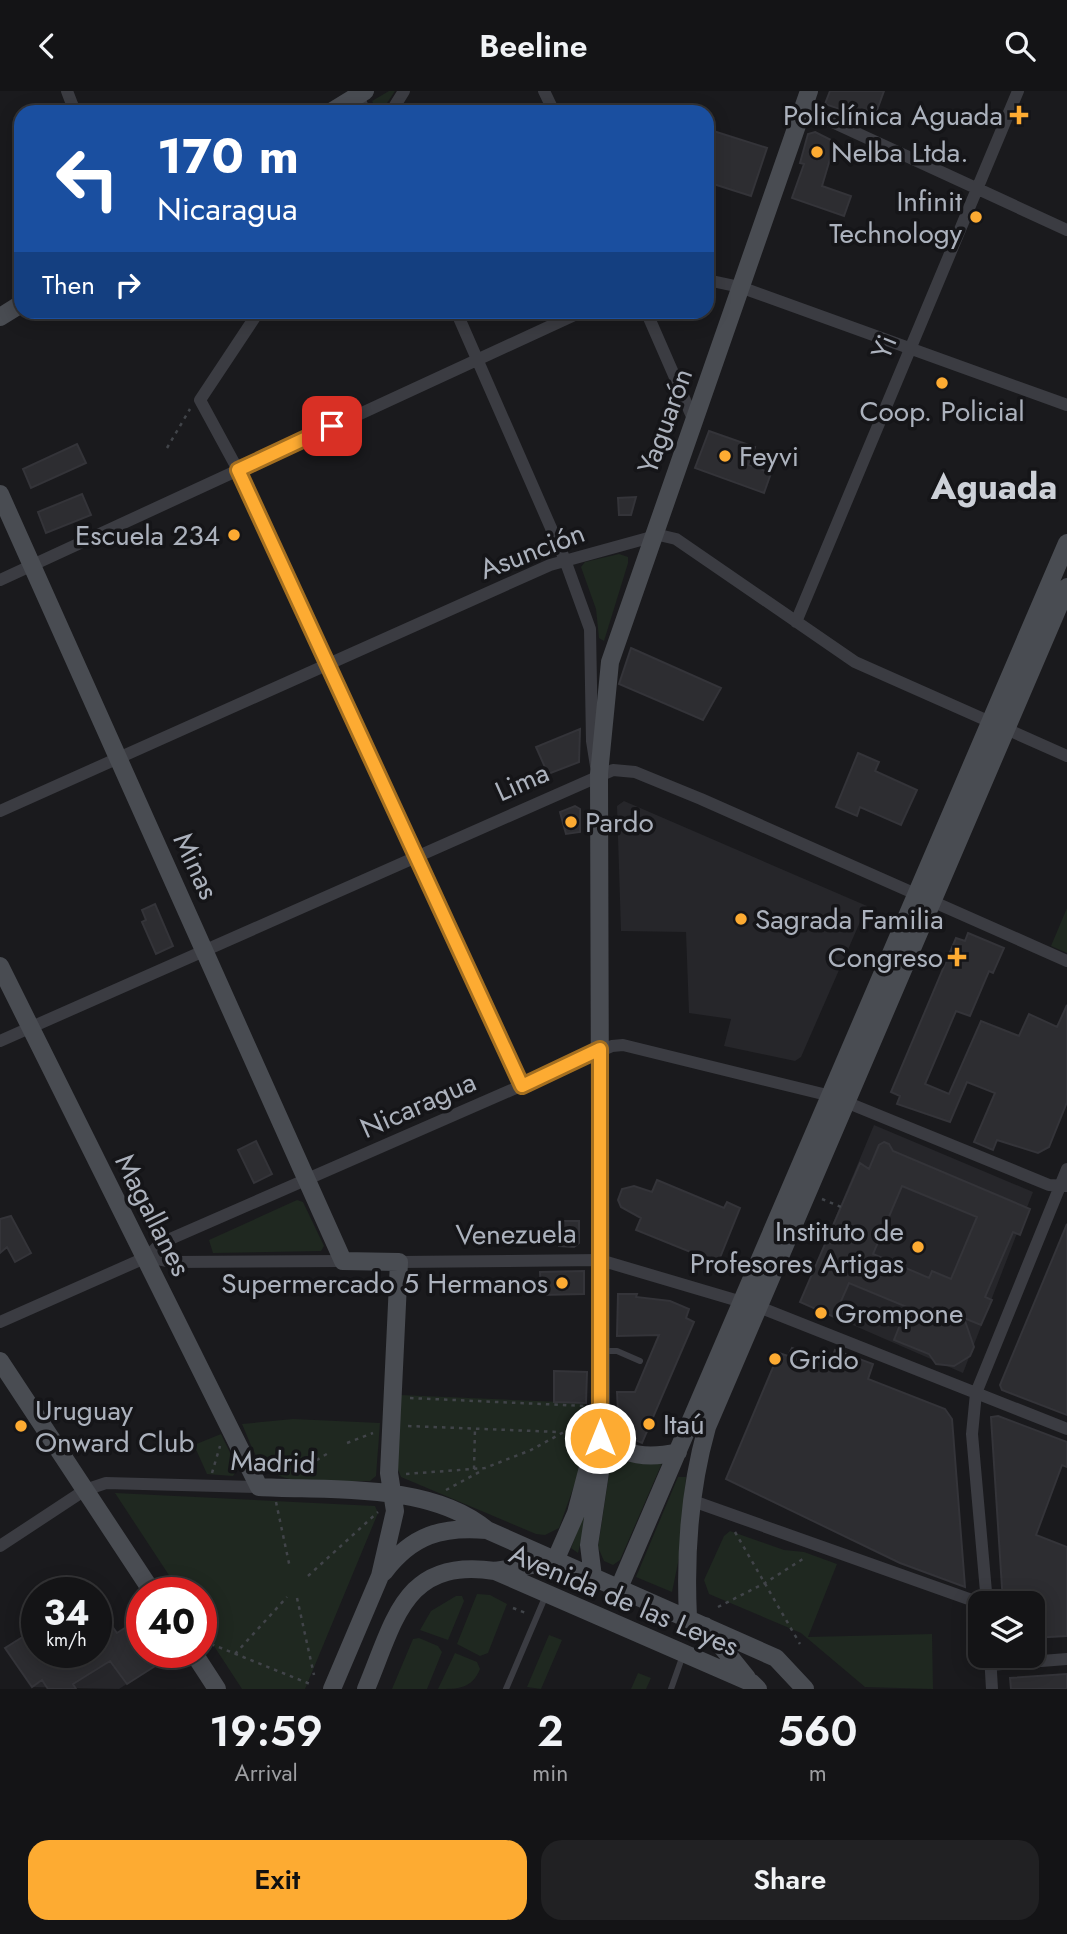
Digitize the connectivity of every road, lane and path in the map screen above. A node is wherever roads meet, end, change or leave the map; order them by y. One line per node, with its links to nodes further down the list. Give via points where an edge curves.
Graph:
1 (1018, 91): 5 (street, Yi)
2 (361, 97): 4 (street)
3 (806, 100): 5 (street); 8 (street, Yaguarón)
4 (345, 105)
5 (978, 189): 6 (street); 13 (street, Yi)
6 (1067, 230)
7 (714, 281): 8 (street)
8 (740, 287): 13 (street); 17 (street, Yaguarón)
9 (254, 319): 15 (street)
10 (460, 319): 14 (street, Yaguarón)
11 (565, 319): 14 (street)
12 (649, 319): 17 (street)
13 (910, 347): 16 (street); 27 (street, Yi)
14 (479, 358): 19 (street); 23 (street, Yaguarón)
15 (200, 400): 18 (path); 19 (street)
16 (1067, 405)
17 (694, 421): 21 (street, Yaguarón)
18 (167, 448)
19 (238, 470): 24 (street); 28 (street)
20 (0, 494): 24 (street, Minas)
21 (652, 535): 23 (street, Asunción); 27 (street, via 668,535); 32 (street, Yaguarón, via 608,674)
22 (1067, 543): 29 (street)
23 (565, 560): 28 (street, Asunción); 32 (street, Yaguarón, via 592,638 592,741)
24 (33, 566): 25 (street); 31 (street, Minas)
25 (0, 580)
26 (1067, 587): 29 (street)
27 (796, 622): 29 (street, via 855,662)
28 (328, 666): 31 (street, Asunción); 34 (street)
29 (998, 726): 30 (street); 35 (street)
30 (1067, 756)
31 (117, 759): 33 (street, Asunción); 36 (street, Minas)
32 (599, 774): 34 (street, Lima); 35 (street, Lima, via 635,772); 41 (street, Yaguarón)
33 (0, 811)
34 (416, 857): 36 (street, Lima); 42 (street)
35 (924, 899): 37 (street, Lima); 43 (street)
36 (206, 950): 39 (street, Lima); 45 (street, Minas)
37 (1067, 961)
38 (0, 966): 39 (street, Magallanes)
39 (29, 1028): 40 (street, Lima); 49 (street, Magallanes)
40 (0, 1041)
41 (600, 1049): 42 (street, Nicaragua); 43 (street, Nicaragua, via 623,1045); 50 (street, Yaguarón)
42 (522, 1086): 45 (street, Nicaragua)
43 (838, 1099): 46 (street, Nicaragua); 47 (street); 53 (street)
44 (1067, 1169): 46 (street)
45 (307, 1180): 49 (street, Nicaragua, via 161,1243); 51 (street, Minas)
46 (1063, 1187): 58 (street)
47 (807, 1193): 48 (path); 53 (street)
48 (841, 1207)
49 (147, 1257): 51 (street, Venezuela, via 171,1262); 54 (street, Nicaragua); 77 (street, Magallanes)
50 (600, 1259): 52 (street, Venezuela); 53 (street, Venezuela); 55 (street, Yaguarón)
51 (343, 1261): 52 (street, Venezuela)
52 (400, 1262): 80 (street, via 389,1473)
53 (751, 1304): 58 (street, Venezuela); 71 (street); 82 (street, via 707,1427)
54 (0, 1322)
55 (600, 1351): 57 (lane, via 617,1351); 67 (street, Yaguarón)
56 (0, 1361): 78 (street)
57 (640, 1361)
58 (976, 1393): 64 (street, Venezuela); 97 (street, via 972,1434)
59 (402, 1398): 60 (path)
60 (588, 1406)
61 (587, 1419): 66 (path)
62 (401, 1426): 63 (path)
63 (475, 1429): 66 (path); 73 (path)
64 (1067, 1429)
65 (379, 1431): 68 (path)
66 (559, 1432): 72 (path, via 531,1450)
67 (600, 1438): 71 (street, via 617,1449 645,1457); 88 (street, Yaguarón); 94 (street, Yaguarón, via 601,1480 589,1545)
68 (347, 1443)
69 (220, 1445): 76 (path)
70 (330, 1452): 74 (path, via 304,1468)
71 (678, 1452): 96 (street)
72 (485, 1468): 73 (path); 79 (path)
73 (474, 1469): 75 (path)
74 (281, 1471)
75 (403, 1474)
76 (211, 1476)
77 (258, 1487): 78 (street, Madrid, via 106,1483); 80 (street, Madrid)
78 (85, 1490): 86 (street, Madrid); 93 (street)
79 (444, 1492)
80 (394, 1494): 85 (street, Avenida de las Leyes, via 443,1504); 92 (street, Avenida de las Leyes, via 395,1511)
81 (275, 1499): 89 (path)
82 (694, 1501): 101 (street); 105 (street, via 688,1574)
83 (382, 1509): 91 (path)
84 (733, 1528): 95 (path)
85 (487, 1529): 88 (street, Avenida de las Leyes); 92 (street, Avenida de las Leyes, via 444,1529 421,1536 396,1555)
86 (0, 1546)
87 (812, 1553): 95 (path)
88 (555, 1561): 90 (street); 94 (street, Avenida de las Leyes)
89 (290, 1567)
90 (495, 1571): 98 (street, Avenida de las Leyes); 102 (street, Avenida de las Leyes, via 447,1569 419,1585)
91 (308, 1576)
92 (380, 1576): 104 (street, Avenida de las Leyes)
93 (142, 1577)
94 (593, 1577): 96 (street, Avenida de las Leyes)
95 (765, 1583): 103 (path); 106 (path)
96 (619, 1588): 105 (street, Avenida de las Leyes)
97 (985, 1591)
98 (547, 1593): 108 (street, Avenida de las Leyes); 120 (lane)
99 (287, 1597): 109 (path)
100 (297, 1598): 114 (path)
101 (968, 1599)
102 (405, 1602): 104 (street); 119 (street, Avenida de las Leyes)
103 (718, 1608)
104 (363, 1616): 118 (street, Avenida de las Leyes)
105 (696, 1621): 116 (street); 122 (street, Avenida de las Leyes, via 776,1657)
106 (800, 1644)
107 (217, 1646): 109 (path)
108 (684, 1653): 116 (street, Avenida de las Leyes); 121 (lane)
109 (235, 1654): 115 (path)
110 (1045, 1659): 111 (street)
111 (1067, 1659)
112 (203, 1668): 117 (street)
113 (991, 1668): 123 (street)
114 (314, 1675)
115 (310, 1684)
116 (755, 1686)
117 (217, 1689)
118 (332, 1689)
119 (366, 1689)
120 (506, 1689)
121 (671, 1689)
122 (805, 1689)
123 (992, 1689)

